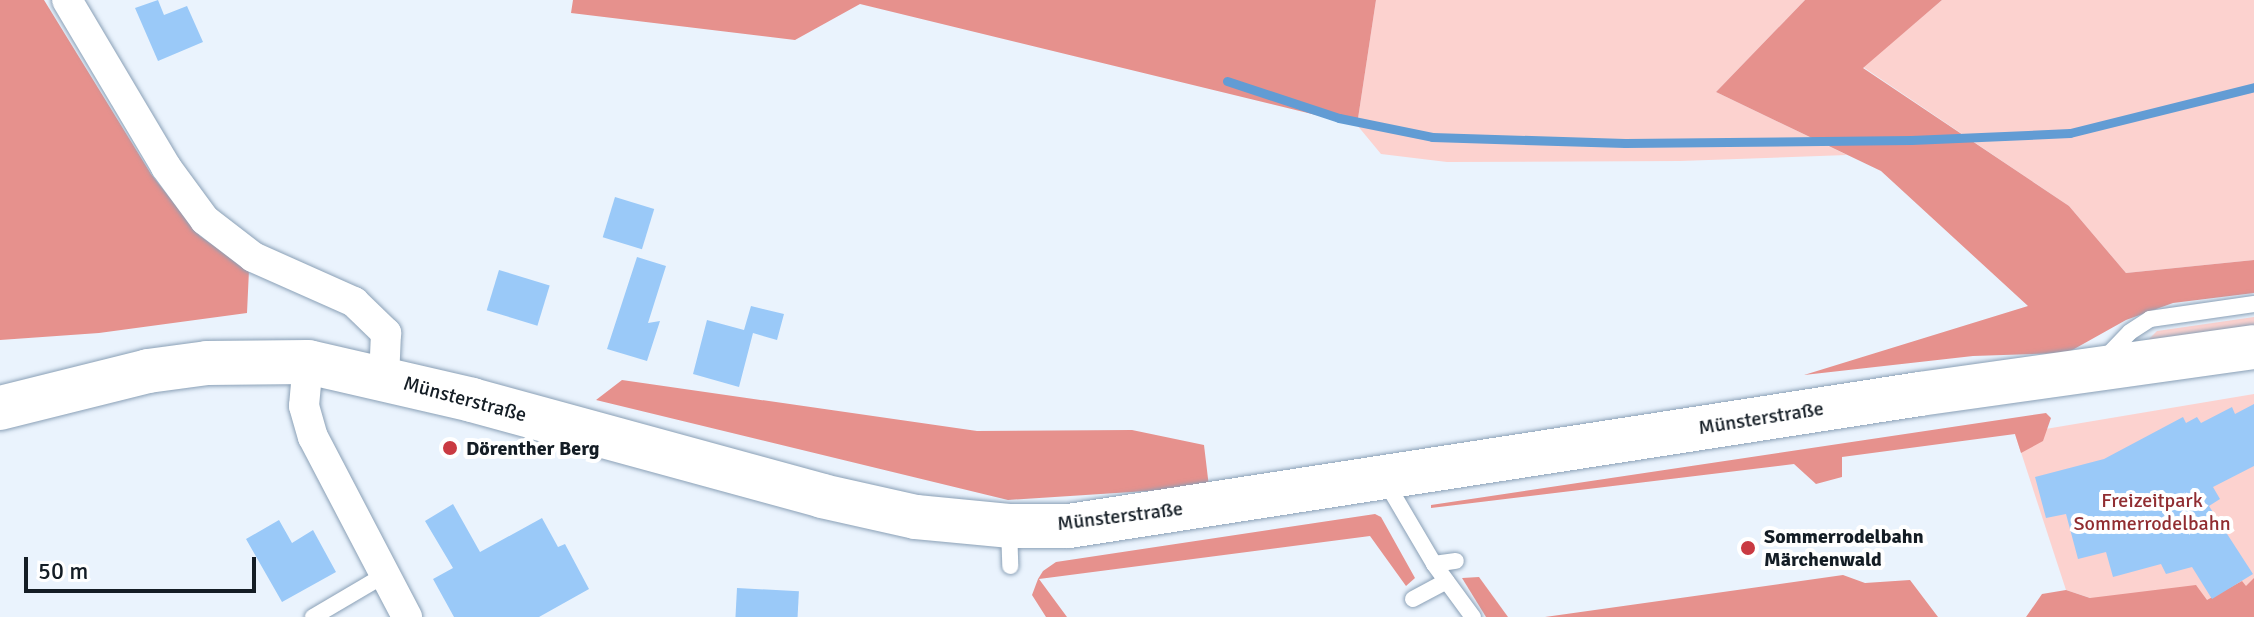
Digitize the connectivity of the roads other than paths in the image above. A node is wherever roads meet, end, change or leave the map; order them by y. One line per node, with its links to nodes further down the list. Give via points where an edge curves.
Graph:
1 (67, 0): 6 (street, via 166,167 205,220 253,257 354,302 386,333)
2 (2254, 304): 5 (lane, via 2150,319)
3 (2254, 347): 5 (main road, Münsterstraße)
4 (308, 362): 6 (main road, Münsterstraße); 7 (main road, Münsterstraße, via 207,363 148,371); 11 (street, via 304,406 313,437)
5 (2093, 370): 8 (main road, Münsterstraße)
6 (384, 378): 8 (main road, Münsterstraße, via 1010,546 1069,526)
7 (0, 408)
8 (1383, 477): 10 (lane)
9 (1456, 561): 10 (lane)
10 (1434, 564): 12 (lane)
11 (383, 576): 14 (lane); 15 (street)
12 (1447, 581): 13 (lane); 16 (lane)
13 (1413, 599)
14 (313, 617)
15 (407, 617)
16 (1473, 617)

